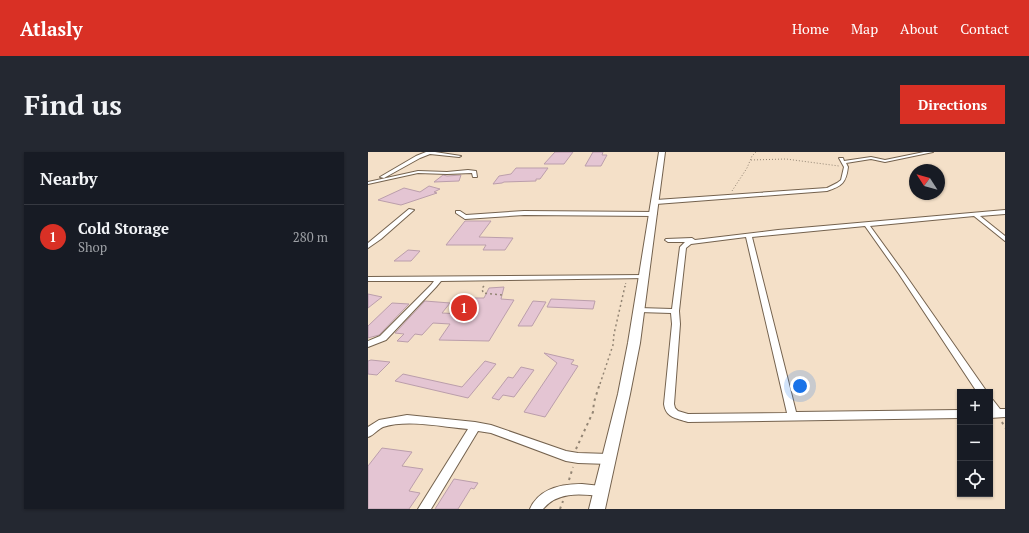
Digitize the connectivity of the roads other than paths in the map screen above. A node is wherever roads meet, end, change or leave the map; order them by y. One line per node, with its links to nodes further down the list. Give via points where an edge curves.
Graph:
1 (662, 152): 7 (main road)
2 (931, 152): 7 (street, via 885,161 871,158 844,163 843,181 839,186 827,189)
3 (430, 153): 4 (street); 6 (street)
4 (460, 156)
5 (475, 176): 6 (street, via 474,172 468,171 418,172)
6 (368, 183)
7 (656, 202): 11 (main road)
8 (411, 210): 18 (street)
9 (458, 212): 11 (street, via 465,217 524,214)
10 (1005, 212): 12 (street)
11 (654, 214): 19 (main road)
12 (976, 215): 13 (street); 15 (street)
13 (867, 225): 14 (street); 25 (street)
14 (749, 236): 17 (street); 27 (street)
15 (1005, 239)
16 (668, 240): 17 (street)
17 (699, 240): 23 (street, via 689,242 683,247)
18 (368, 246)
19 (645, 277): 20 (street); 22 (main road)
20 (438, 279): 21 (street); 24 (street, via 383,338)
21 (369, 280)
22 (639, 310): 23 (street); 30 (main road)
23 (675, 311): 27 (street, via 670,410 688,418)
24 (368, 344)
25 (980, 389)
26 (957, 414): 27 (street)
27 (792, 415)
28 (475, 426): 29 (street, via 407,419 380,424); 30 (street, via 491,429 574,458); 32 (street)
29 (368, 433)
30 (609, 459): 31 (main road)
31 (601, 491): 33 (street, via 567,489 552,494); 34 (main road)
32 (424, 509)
33 (536, 509)
34 (597, 509)

